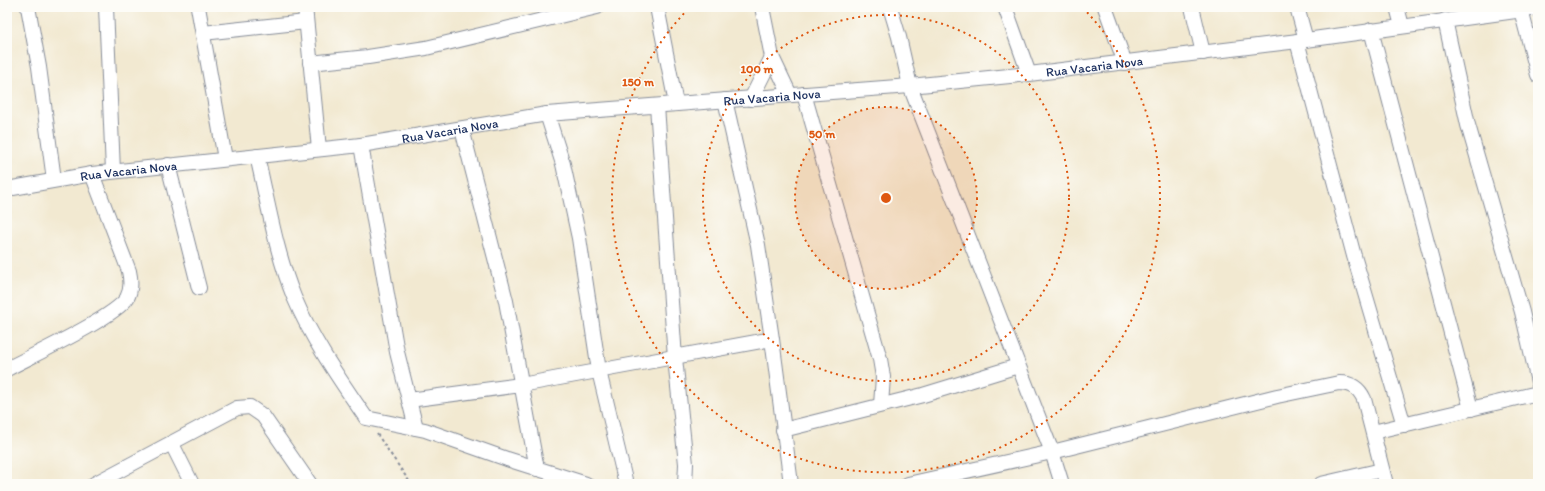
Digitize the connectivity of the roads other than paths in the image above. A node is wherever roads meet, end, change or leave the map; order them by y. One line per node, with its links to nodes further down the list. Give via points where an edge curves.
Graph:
1 (28, 7): 44 (street)
2 (106, 7): 42 (street)
3 (198, 7): 21 (street)
4 (305, 7): 18 (street)
5 (597, 7): 25 (street, via 426,48)
6 (658, 7): 33 (street)
7 (762, 7): 24 (street)
8 (890, 7): 29 (street)
9 (1004, 7): 27 (street)
10 (1106, 7): 26 (street)
11 (1192, 7): 23 (street)
12 (1297, 7): 22 (street)
13 (1397, 7): 19 (street)
14 (1538, 8): 15 (street, Rua Vacaria Nova)
15 (1521, 10): 16 (street, Rua Vacaria Nova); 28 (street)
16 (1473, 12): 17 (street, Rua Vacaria Nova)
17 (1445, 20): 19 (street, Rua Vacaria Nova); 52 (street, via 1468,125 1522,312)
18 (306, 22): 21 (street); 25 (street)
19 (1402, 26): 20 (street, Rua Vacaria Nova)
20 (1371, 30): 22 (street, Rua Vacaria Nova); 57 (street)
21 (203, 33): 40 (street)
22 (1302, 41): 23 (street, Rua Vacaria Nova); 58 (street, via 1354,256)
23 (1203, 53): 26 (street, Rua Vacaria Nova)
24 (772, 57): 30 (street); 31 (street)
25 (310, 63): 38 (street)
26 (1125, 63): 27 (street, Rua Vacaria Nova)
27 (1029, 74): 29 (street, Rua Vacaria Nova)
28 (1538, 75)
29 (910, 86): 30 (street, Rua Vacaria Nova); 49 (street)
30 (797, 94): 31 (street, Rua Vacaria Nova); 56 (street, via 880,359 883,377)
31 (751, 99): 32 (street, Rua Vacaria Nova)
32 (725, 100): 33 (street, Rua Vacaria Nova); 47 (street, via 758,245)
33 (676, 104): 34 (street, Rua Vacaria Nova)
34 (657, 106): 35 (street, Rua Vacaria Nova); 48 (street)
35 (547, 114): 36 (street, Rua Vacaria Nova); 51 (street, via 563,164 579,238)
36 (462, 129): 37 (street, Rua Vacaria Nova); 53 (street, via 506,301)
37 (362, 145): 38 (street, Rua Vacaria Nova); 55 (street, via 396,344)
38 (319, 149): 39 (street, Rua Vacaria Nova)
39 (257, 156): 40 (street, Rua Vacaria Nova); 59 (street, via 278,248 294,297 337,376 366,418)
40 (225, 159): 41 (street, Rua Vacaria Nova)
41 (168, 165): 42 (street, Rua Vacaria Nova); 46 (street)
42 (112, 171): 43 (street, Rua Vacaria Nova)
43 (92, 174): 44 (street, Rua Vacaria Nova); 50 (street, via 129,271 129,291 124,301 108,314)
44 (54, 180): 45 (street, Rua Vacaria Nova)
45 (7, 189)
46 (199, 288)
47 (772, 339): 48 (street); 60 (street)
48 (675, 358): 51 (street); 71 (street)
49 (1018, 366): 56 (street); 63 (street)
50 (7, 369)
51 (599, 371): 53 (street); 70 (street)
52 (1538, 382)
53 (521, 386): 55 (street); 64 (street)
54 (1538, 392): 57 (street)
55 (409, 400): 59 (street)
56 (881, 405): 60 (street)
57 (1471, 408): 58 (street)
58 (1404, 425): 61 (street)
59 (416, 428): 64 (street)
60 (783, 430): 72 (street)
61 (1373, 432): 63 (street, via 1361,393 1352,385 1340,383 1276,396); 65 (street)
62 (172, 444): 66 (street); 67 (street); 68 (street, via 237,408 250,407 263,416)
63 (1052, 452): 73 (street); 74 (street)
64 (537, 469): 69 (street)
65 (1382, 470): 75 (street); 76 (street)
66 (94, 484)
67 (192, 484)
68 (310, 484)
69 (586, 484)
70 (626, 484)
71 (686, 484)
72 (792, 484)
73 (908, 484)
74 (1062, 484)
75 (1322, 484)
76 (1386, 484)

